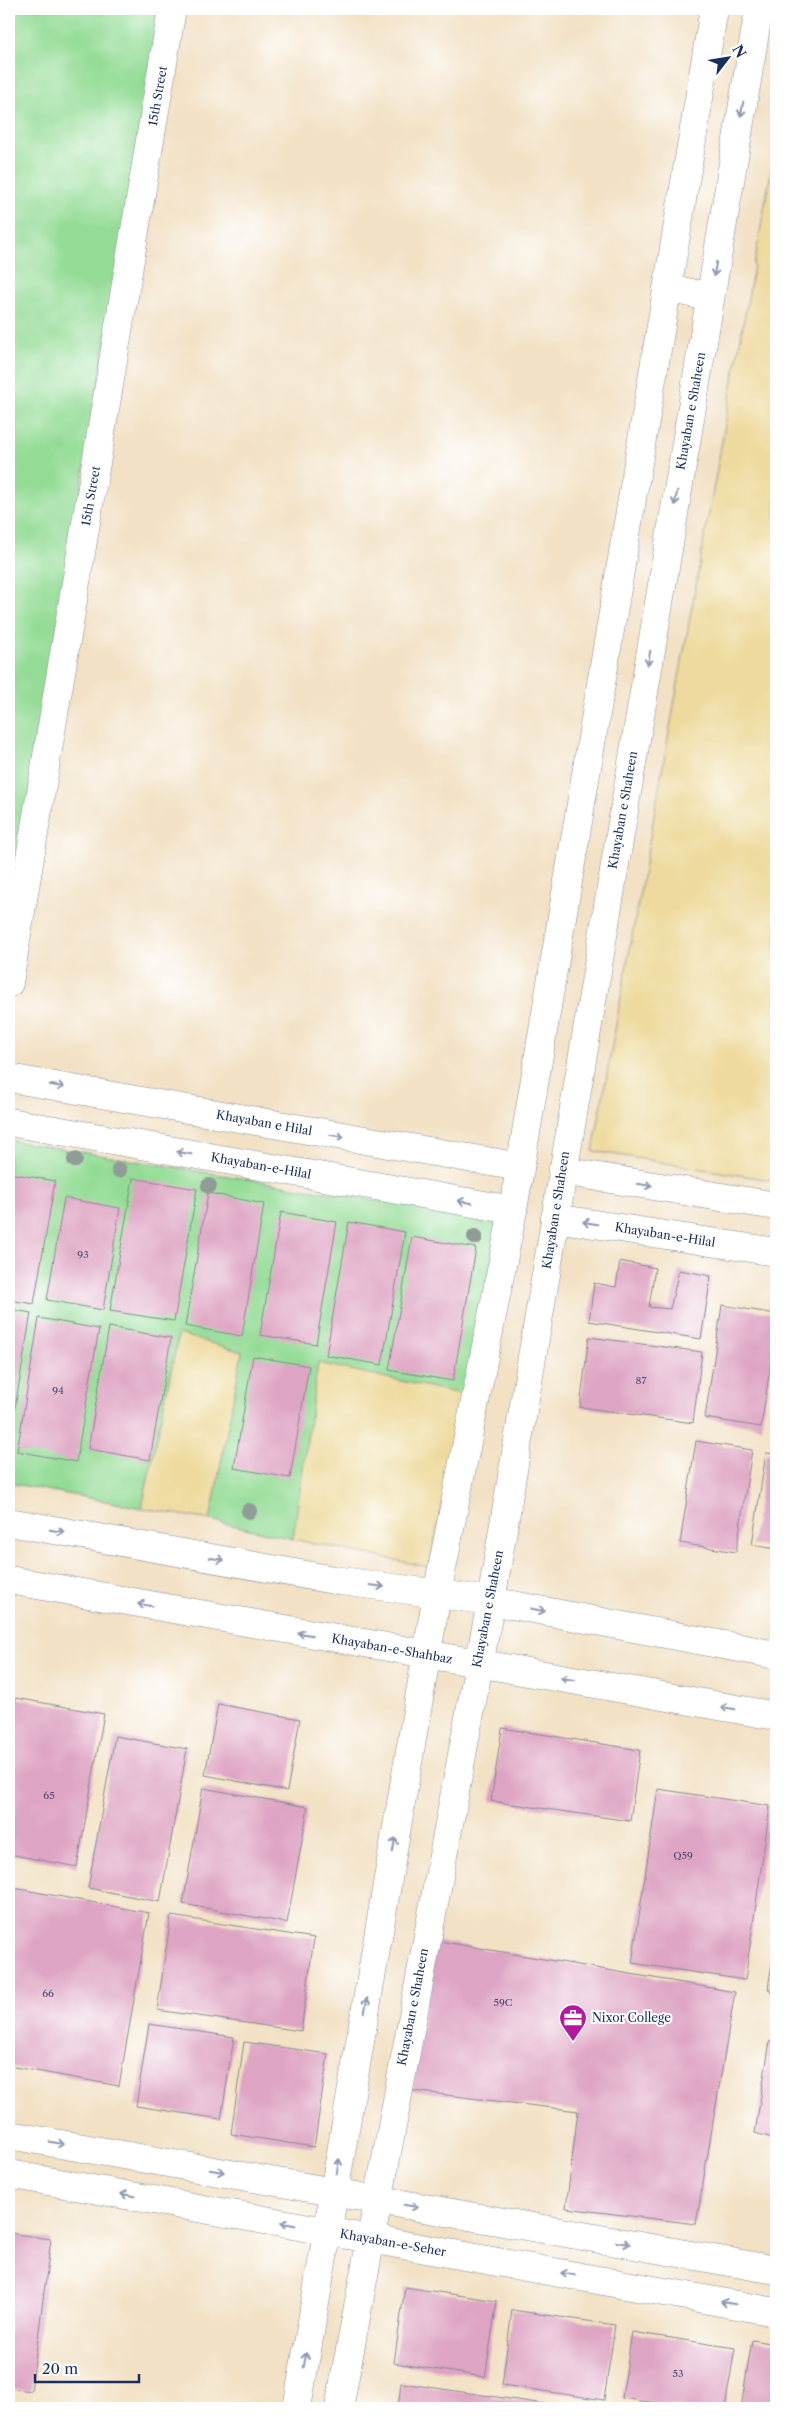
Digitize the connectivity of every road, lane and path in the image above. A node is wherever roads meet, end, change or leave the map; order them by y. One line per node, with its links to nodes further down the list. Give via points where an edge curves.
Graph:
1 (172, 9): 6 (main road, 15th Street)
2 (714, 9): 4 (main road)
3 (759, 9): 5 (main road, Khayaban e Shaheen, one-way to 5)
4 (667, 288): 5 (main road); 9 (main road)
5 (710, 297): 10 (main road, Khayaban e Shaheen, one-way to 10)
6 (9, 982)
7 (9, 1078): 9 (main road, Khayaban e Hilal, one-way to 9)
8 (9, 1122): 12 (main road, Khayaban-e-Hilal, one-way to 8)
9 (520, 1168): 12 (main road)
10 (562, 1171): 11 (main road, one-way to 11); 13 (main road, Khayaban e Shaheen)
11 (776, 1206)
12 (513, 1210): 17 (main road)
13 (554, 1218): 14 (main road, Khayaban-e-Hilal, one-way to 13); 18 (main road, Khayaban e Shaheen)
14 (776, 1252)
15 (9, 1522): 17 (main road, one-way to 17, via 334,1580)
16 (9, 1580): 20 (main road, Khayaban-e-Shahbaz, one-way to 16)
17 (437, 1594): 18 (main road); 20 (main road)
18 (491, 1601): 19 (main road, one-way to 19); 21 (main road, Khayaban e Shaheen)
19 (776, 1654)
20 (426, 1656): 21 (main road, Khayaban-e-Shahbaz); 25 (main road, one-way to 20)
21 (478, 1663): 22 (main road, Khayaban-e-Shahbaz, one-way to 21); 26 (main road, Khayaban e Shaheen)
22 (776, 1716)
23 (9, 2135): 25 (main road, one-way to 25)
24 (9, 2174): 27 (main road, Khayaban-e-Seher, one-way to 24)
25 (334, 2192): 26 (main road); 27 (main road)
26 (377, 2200): 28 (main road, Khayaban e Shaheen); 29 (main road, one-way to 29)
27 (328, 2231): 28 (main road, Khayaban-e-Seher); 31 (main road, one-way to 27)
28 (370, 2239): 30 (main road, Khayaban-e-Seher, one-way to 28); 32 (main road, Khayaban e Shaheen)
29 (776, 2270)
30 (776, 2312)
31 (297, 2408)
32 (339, 2408)

